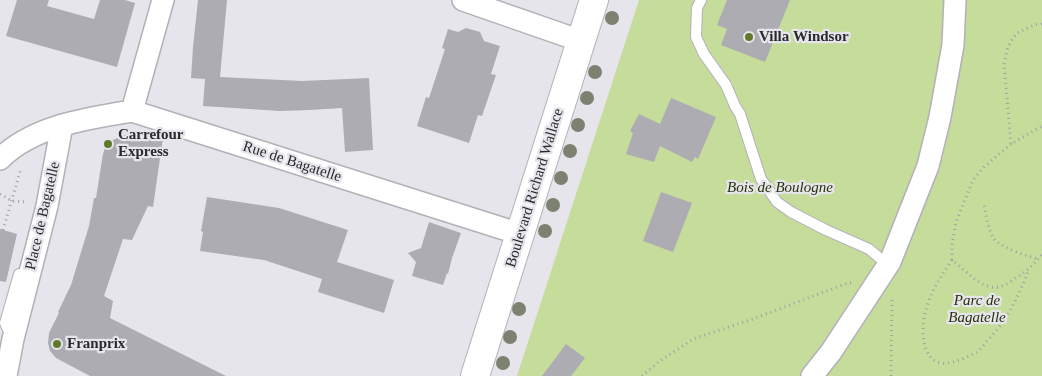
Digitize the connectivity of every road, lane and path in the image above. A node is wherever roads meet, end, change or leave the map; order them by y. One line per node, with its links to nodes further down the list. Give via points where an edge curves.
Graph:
1 (163, 0): 8 (street)
2 (463, 0): 7 (street)
3 (594, 0): 7 (main road, Boulevard Richard Wallace)
4 (701, 0): 24 (lane, via 697,8 696,37 726,85 740,114 761,179 776,202 869,249)
5 (954, 0): 24 (street, via 953,46 928,166)
6 (1042, 24): 12 (path, via 1017,33 1007,50 1004,64)
7 (581, 40): 19 (main road, Boulevard Richard Wallace)
8 (132, 111): 9 (street, Rue de Bagatelle); 19 (street, Rue de Bagatelle)
9 (62, 125): 11 (street); 26 (street, Place de Bagatelle, via 48,206)
10 (1042, 126): 12 (path)
11 (29, 138): 13 (street); 15 (path)
12 (1011, 144): 22 (path, via 973,180 956,222)
13 (0, 159)
14 (0, 194): 15 (path)
15 (12, 201): 16 (path); 18 (path)
16 (26, 201)
17 (984, 206): 21 (path, via 996,240)
18 (3, 230)
19 (520, 234): 28 (main road, Boulevard Richard Wallace)
20 (1042, 254): 21 (path)
21 (1038, 259): 23 (path)
22 (952, 260): 23 (path, via 973,278 992,288 1002,286); 23 (path, via 936,284 923,326 928,355 937,362 948,364 978,351 995,333 1017,299)
23 (1029, 269)
24 (884, 271): 29 (path, via 693,338); 30 (street); 31 (path, via 892,296)
25 (20, 272): 26 (lane, via 5,323)
26 (13, 339): 27 (street, Place de Bagatelle)
27 (6, 376)
28 (475, 376)
29 (642, 376)
30 (812, 376)
31 (891, 376)

